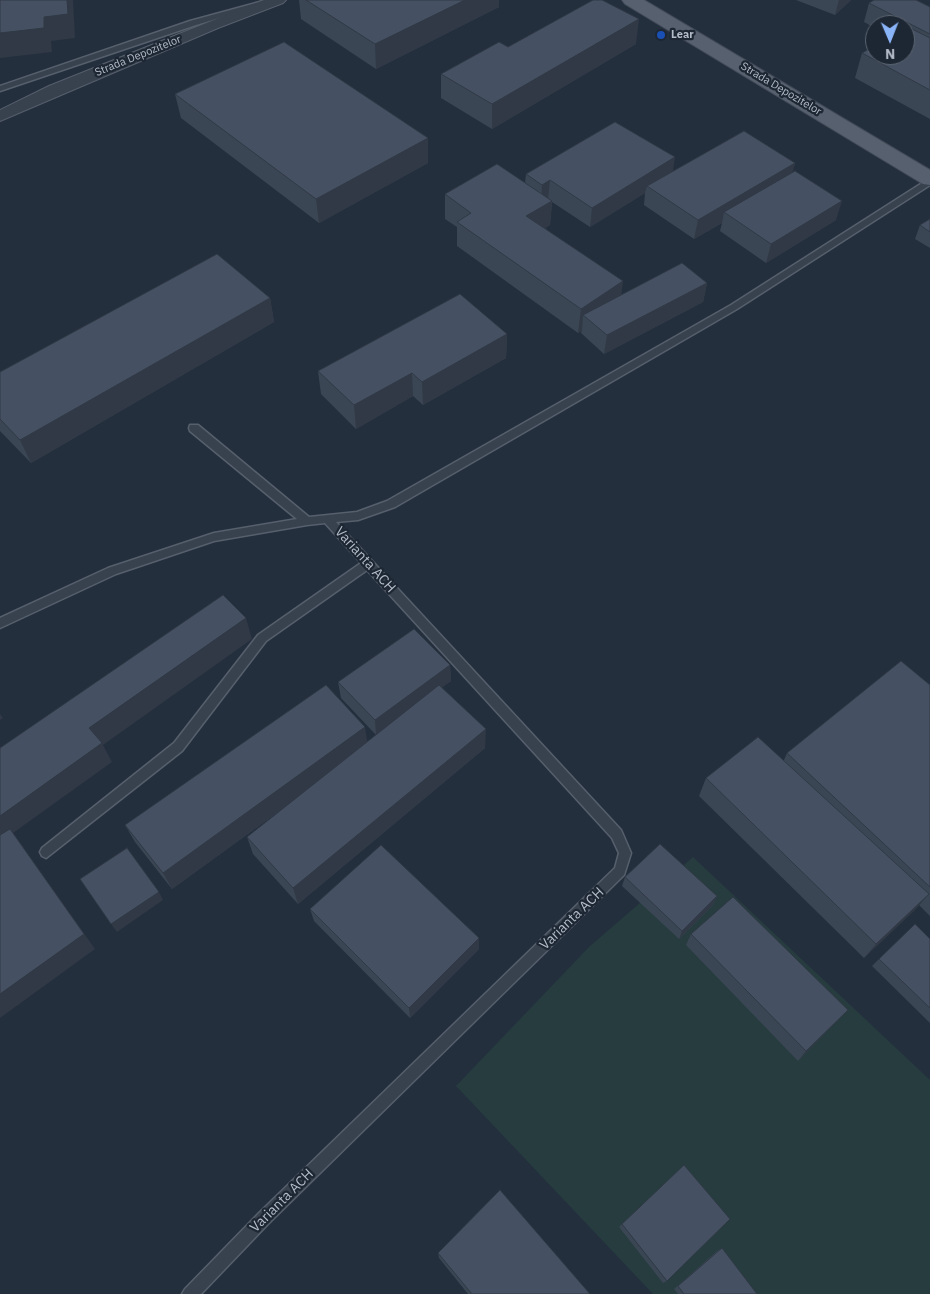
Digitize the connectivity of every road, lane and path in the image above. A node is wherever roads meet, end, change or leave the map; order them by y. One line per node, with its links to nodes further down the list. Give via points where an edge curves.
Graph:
1 (277, 0): 3 (lane, via 193,23); 4 (street, Strada Depozitelor, via 55,90)
2 (631, 0): 5 (main road, Strada Depozitelor)
3 (0, 89)
4 (0, 116)
5 (930, 180): 7 (lane, via 734,307 391,504 358,516)
6 (194, 428): 8 (lane)
7 (327, 519): 8 (lane); 9 (lane, Varianta ACH)
8 (307, 521): 10 (lane, via 214,537 112,571)
9 (368, 563): 11 (lane, via 262,638 178,747); 12 (lane, Varianta ACH, via 617,834 625,853 620,872 271,1211)
10 (0, 623)
11 (46, 852)
12 (190, 1294)

